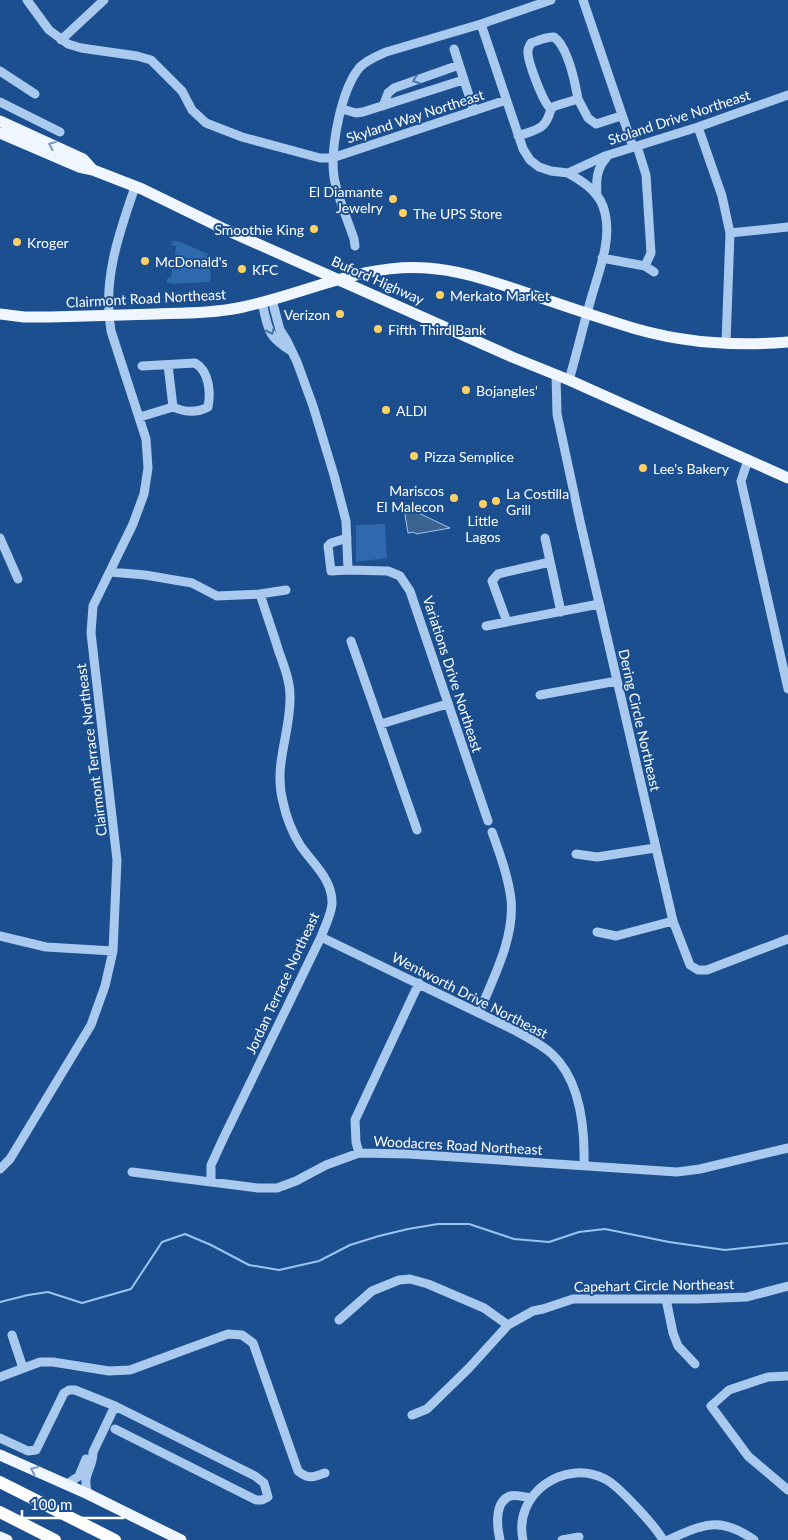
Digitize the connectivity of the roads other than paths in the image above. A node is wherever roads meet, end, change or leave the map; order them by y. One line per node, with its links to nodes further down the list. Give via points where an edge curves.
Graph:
1 (27, 0): 6 (street, via 49,30)
2 (104, 0): 6 (street)
3 (551, 0): 5 (street)
4 (582, 0): 20 (street)
5 (481, 24): 14 (street); 17 (street, via 372,58 360,67 350,83)
6 (61, 40): 28 (street, via 81,48 148,58 182,91 192,110 206,122 242,137 320,158)
7 (454, 49): 8 (street)
8 (459, 65): 10 (street); 16 (street, one-way to 16, via 394,88)
9 (0, 71): 11 (street)
10 (463, 80): 16 (street); 19 (street)
11 (36, 94)
12 (788, 95): 22 (street, Stoland Drive Northeast)
13 (578, 99): 18 (street); 18 (street, via 574,78 560,42 554,37 536,41 528,51 530,61); 20 (street, via 588,118 596,124)
14 (506, 100): 19 (street, Skyland Way Northeast); 25 (street)
15 (0, 102): 24 (street)
16 (382, 106): 17 (street, via 356,113)
17 (342, 109): 28 (street)
18 (550, 109): 25 (street, via 548,120 541,129)
19 (474, 111): 28 (street, Skyland Way Northeast)
20 (621, 116): 26 (street)
21 (0, 121): 29 (main road, Buford Highway, one-way to 21, via 83,159)
22 (698, 127): 26 (street, Stoland Drive Northeast); 34 (street, via 722,196)
23 (0, 132): 29 (main road, Buford Highway, via 79,168)
24 (60, 132)
25 (518, 136): 30 (street, via 530,160 539,167)
26 (635, 146): 27 (street, Stoland Drive Northeast); 37 (street, via 646,175 651,253)
27 (608, 155): 30 (street, Stoland Drive Northeast); 32 (street, via 597,175)
28 (332, 158): 35 (street, via 334,179)
29 (93, 170): 31 (main road, Buford Highway)
30 (568, 173): 32 (street, via 582,180)
31 (135, 187): 39 (main road, Buford Highway); 43 (street, Clairmont Terrace Northeast, via 115,251 108,291)
32 (597, 196): 36 (street, via 605,213 607,231)
33 (788, 227): 34 (street)
34 (730, 233): 45 (street)
35 (355, 246)
36 (602, 258): 37 (street); 41 (street)
37 (645, 266): 38 (street)
38 (654, 272)
39 (340, 279): 40 (main road, Clairmont Road Northeast); 41 (main road, Clairmont Road Northeast, via 381,269 438,269 474,276); 48 (main road, Buford Highway)
40 (267, 301): 43 (main road, Clairmont Road Northeast, via 216,311); 55 (street, via 270,334 291,352 313,406 346,521)
41 (587, 313): 45 (main road, Clairmont Road Northeast, via 680,339); 49 (street)
42 (0, 314): 43 (main road, Clairmont Road Northeast, via 37,317)
43 (109, 315): 51 (street, Clairmont Terrace Northeast, via 111,331)
44 (788, 342): 45 (main road, Clairmont Road Northeast)
45 (726, 343)
46 (168, 365): 47 (street); 50 (street); 50 (street, via 195,363 201,367 206,373 210,399 208,407 202,411 182,411)
47 (142, 366)
48 (556, 375): 49 (main road, Buford Highway); 63 (street, Dering Circle Northeast, via 557,414)
49 (570, 380): 52 (main road, Buford Highway)
50 (173, 407): 51 (street)
51 (140, 417): 59 (street, Clairmont Terrace Northeast, via 146,438 148,468 144,494)
52 (748, 460): 53 (main road, Buford Highway); 68 (street, via 742,481)
53 (788, 478)
54 (0, 538): 60 (street)
55 (347, 538): 58 (street); 58 (street, via 331,542 328,546 331,570)
56 (545, 538): 57 (street)
57 (550, 562): 64 (street); 65 (street, via 498,574 492,581)
58 (348, 570): 72 (street, Variations Drive Northeast, via 388,571 400,576 416,604)
59 (110, 572): 62 (street, via 192,583 218,596); 84 (street, Clairmont Terrace Northeast, via 93,606 91,633 118,860)
60 (18, 578)
61 (286, 590): 62 (street)
62 (260, 594): 82 (street, Jordan Terrace Northeast, via 290,694 280,765 282,801 300,844 321,871 332,903)
63 (599, 604): 64 (street); 69 (street, Dering Circle Northeast)
64 (561, 612): 65 (street)
65 (507, 622): 66 (street)
66 (486, 626)
67 (351, 642): 73 (street)
68 (787, 677): 70 (street)
69 (617, 681): 71 (street); 77 (street, Dering Circle Northeast)
70 (788, 689)
71 (540, 695)
72 (447, 704): 73 (street); 74 (street, Variations Drive Northeast)
73 (381, 724): 75 (street)
74 (488, 821)
75 (417, 830)
76 (492, 832): 86 (street, via 508,880 511,901 502,958)
77 (655, 848): 78 (street, via 597,857); 79 (street, Dering Circle Northeast)
78 (576, 854)
79 (673, 921): 80 (street, via 616,936); 83 (street, Dering Circle Northeast, via 690,965 698,970 707,970)
80 (596, 932)
81 (0, 936): 84 (street, via 46,947)
82 (321, 937): 85 (street, Wentworth Drive Northeast); 92 (street, Jordan Terrace Northeast, via 211,1165)
83 (788, 939)
84 (113, 951): 90 (street, Clairmont Terrace Northeast, via 91,1025 31,1125)
85 (419, 983): 86 (street, Wentworth Drive Northeast); 88 (street, via 355,1120)
86 (479, 1013): 89 (street, Wentworth Drive Northeast, via 538,1044 562,1067 570,1080 582,1120)
87 (788, 1148): 89 (street, Woodacres Road Northeast, via 700,1170 677,1172)
88 (360, 1153): 89 (street, Woodacres Road Northeast); 92 (street, Woodacres Road Northeast, via 277,1188)
89 (584, 1166)
90 (0, 1169)
91 (132, 1172): 92 (street, Woodacres Road Northeast)
92 (211, 1182)
93 (788, 1286): 94 (street, Capehart Circle Northeast, via 747,1297)
94 (666, 1300): 96 (street, Capehart Circle Northeast, via 573,1299 533,1311); 98 (street, via 678,1346)
95 (339, 1320): 96 (street, via 372,1291 410,1279 484,1308)
96 (508, 1325): 103 (street, Capehart Circle Northeast, via 427,1409)
97 (12, 1335): 99 (street)
98 (696, 1364)
99 (23, 1368): 101 (street); 108 (street, via 40,1362 53,1362 109,1371 130,1370 228,1334 242,1335 253,1343 298,1471 304,1477 313,1478)
100 (788, 1376): 111 (street, via 768,1377 729,1390 711,1406 748,1456)
101 (0, 1377)
102 (115, 1406): 104 (street, via 255,1476 264,1484 268,1497 256,1500); 105 (street, via 69,1390 64,1393 36,1450 28,1451); 107 (street)
103 (412, 1415)
104 (115, 1430)
105 (0, 1438)
106 (0, 1455): 110 (main road, one-way to 106)
107 (86, 1471): 110 (street); 112 (street, via 84,1485)
108 (325, 1473)
109 (0, 1482): 119 (highway)
110 (66, 1485): 112 (main road)
111 (788, 1490)
112 (88, 1494): 120 (main road)
113 (530, 1498): 121 (street, via 511,1496 505,1500 497,1521); 122 (street, via 522,1519); 124 (street, via 542,1486 561,1477 588,1474 606,1479 653,1525)
114 (0, 1512): 118 (highway)
115 (0, 1536): 117 (main road)
116 (579, 1537): 123 (street)
117 (7, 1540)
118 (55, 1540)
119 (115, 1540)
120 (181, 1540)
121 (500, 1540)
122 (523, 1540)
123 (562, 1540)
124 (663, 1540)
125 (668, 1540): 126 (street, via 715,1524 741,1531)
126 (754, 1540)

